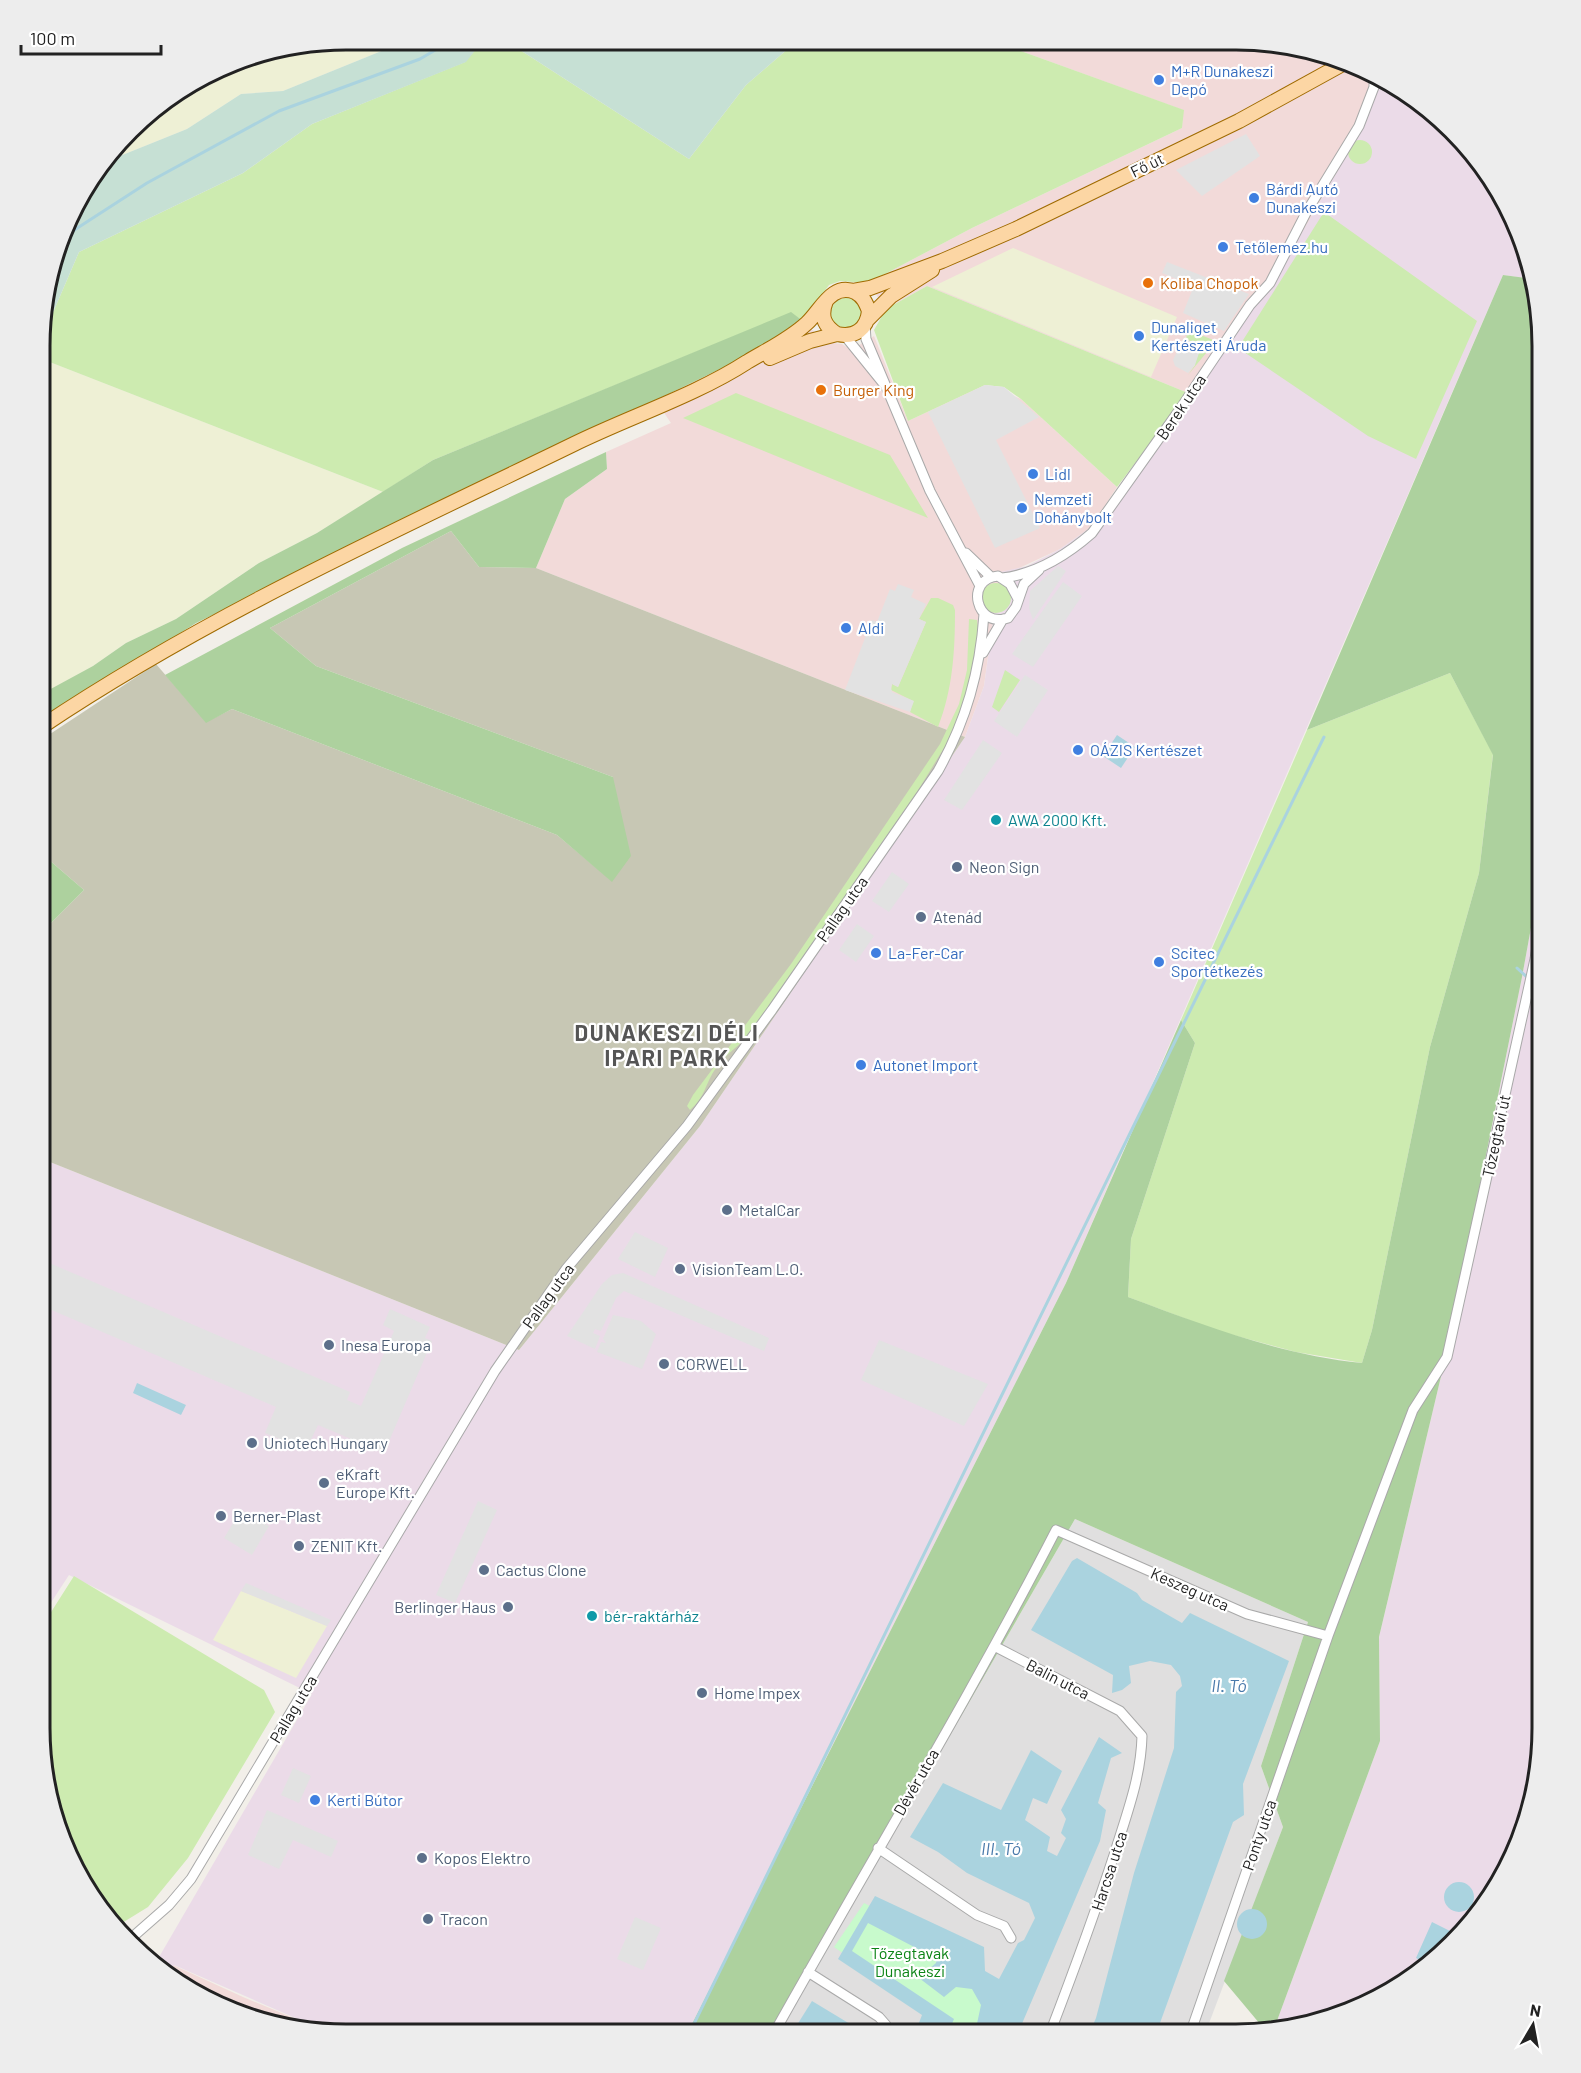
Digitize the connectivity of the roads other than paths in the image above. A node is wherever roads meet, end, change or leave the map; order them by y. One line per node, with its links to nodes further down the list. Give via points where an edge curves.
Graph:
1 (1336, 67): 3 (main road, Fő út, via 1239,121)
2 (1374, 84): 11 (street, Berek utca, via 1359,126 1306,213 1270,283 1250,305 1092,533 1072,550)
3 (942, 261): 4 (main road, Fő út); 6 (main road, Fő út, via 891,296)
4 (853, 291): 5 (main road, via 837,291); 6 (main road, via 866,302)
5 (826, 301): 7 (main road, via 823,317 830,330); 8 (main road, via 807,323)
6 (867, 322): 7 (main road, via 853,335); 9 (street, via 866,339)
7 (841, 335): 8 (main road, via 810,341); 9 (street)
8 (737, 369): 19 (main road, via 576,443 194,631)
9 (885, 386): 10 (street)
10 (952, 537): 12 (street); 14 (street)
11 (1045, 564): 13 (street, Berek utca); 15 (street, Berek utca, via 1024,584)
12 (991, 577): 13 (street); 14 (street)
13 (1002, 578): 15 (street)
14 (980, 586): 16 (street, via 977,600)
15 (1018, 599): 17 (street, via 1012,614)
16 (984, 614): 17 (street); 18 (street, Pallag utca)
17 (1003, 619): 18 (street, Pallag utca)
18 (980, 661): 27 (street, Pallag utca, via 970,704 938,771 687,1126 566,1269 534,1313 495,1371 191,1880)
19 (50, 721)
20 (1532, 972): 21 (street, Tőzegtavi út)
21 (1447, 1357): 23 (street, Ponty utca, via 1413,1410)
22 (1056, 1530): 23 (street, Keszeg utca, via 1247,1614); 24 (street, Dévér utca)
23 (1328, 1636): 33 (street, Ponty utca)
24 (996, 1647): 25 (street, Balin utca); 26 (street, Dévér utca)
25 (1120, 1711): 32 (street, Harcsa utca, via 1142,1736 1142,1764 1088,1934)
26 (878, 1848): 28 (street, via 977,1915 1004,1926); 29 (street, Dévér utca)
27 (134, 1935)
28 (1011, 1938)
29 (808, 1972): 30 (street, Dévér utca); 31 (street, via 879,2017)
30 (779, 2024)
31 (882, 2024)
32 (1054, 2024)
33 (1193, 2024)

